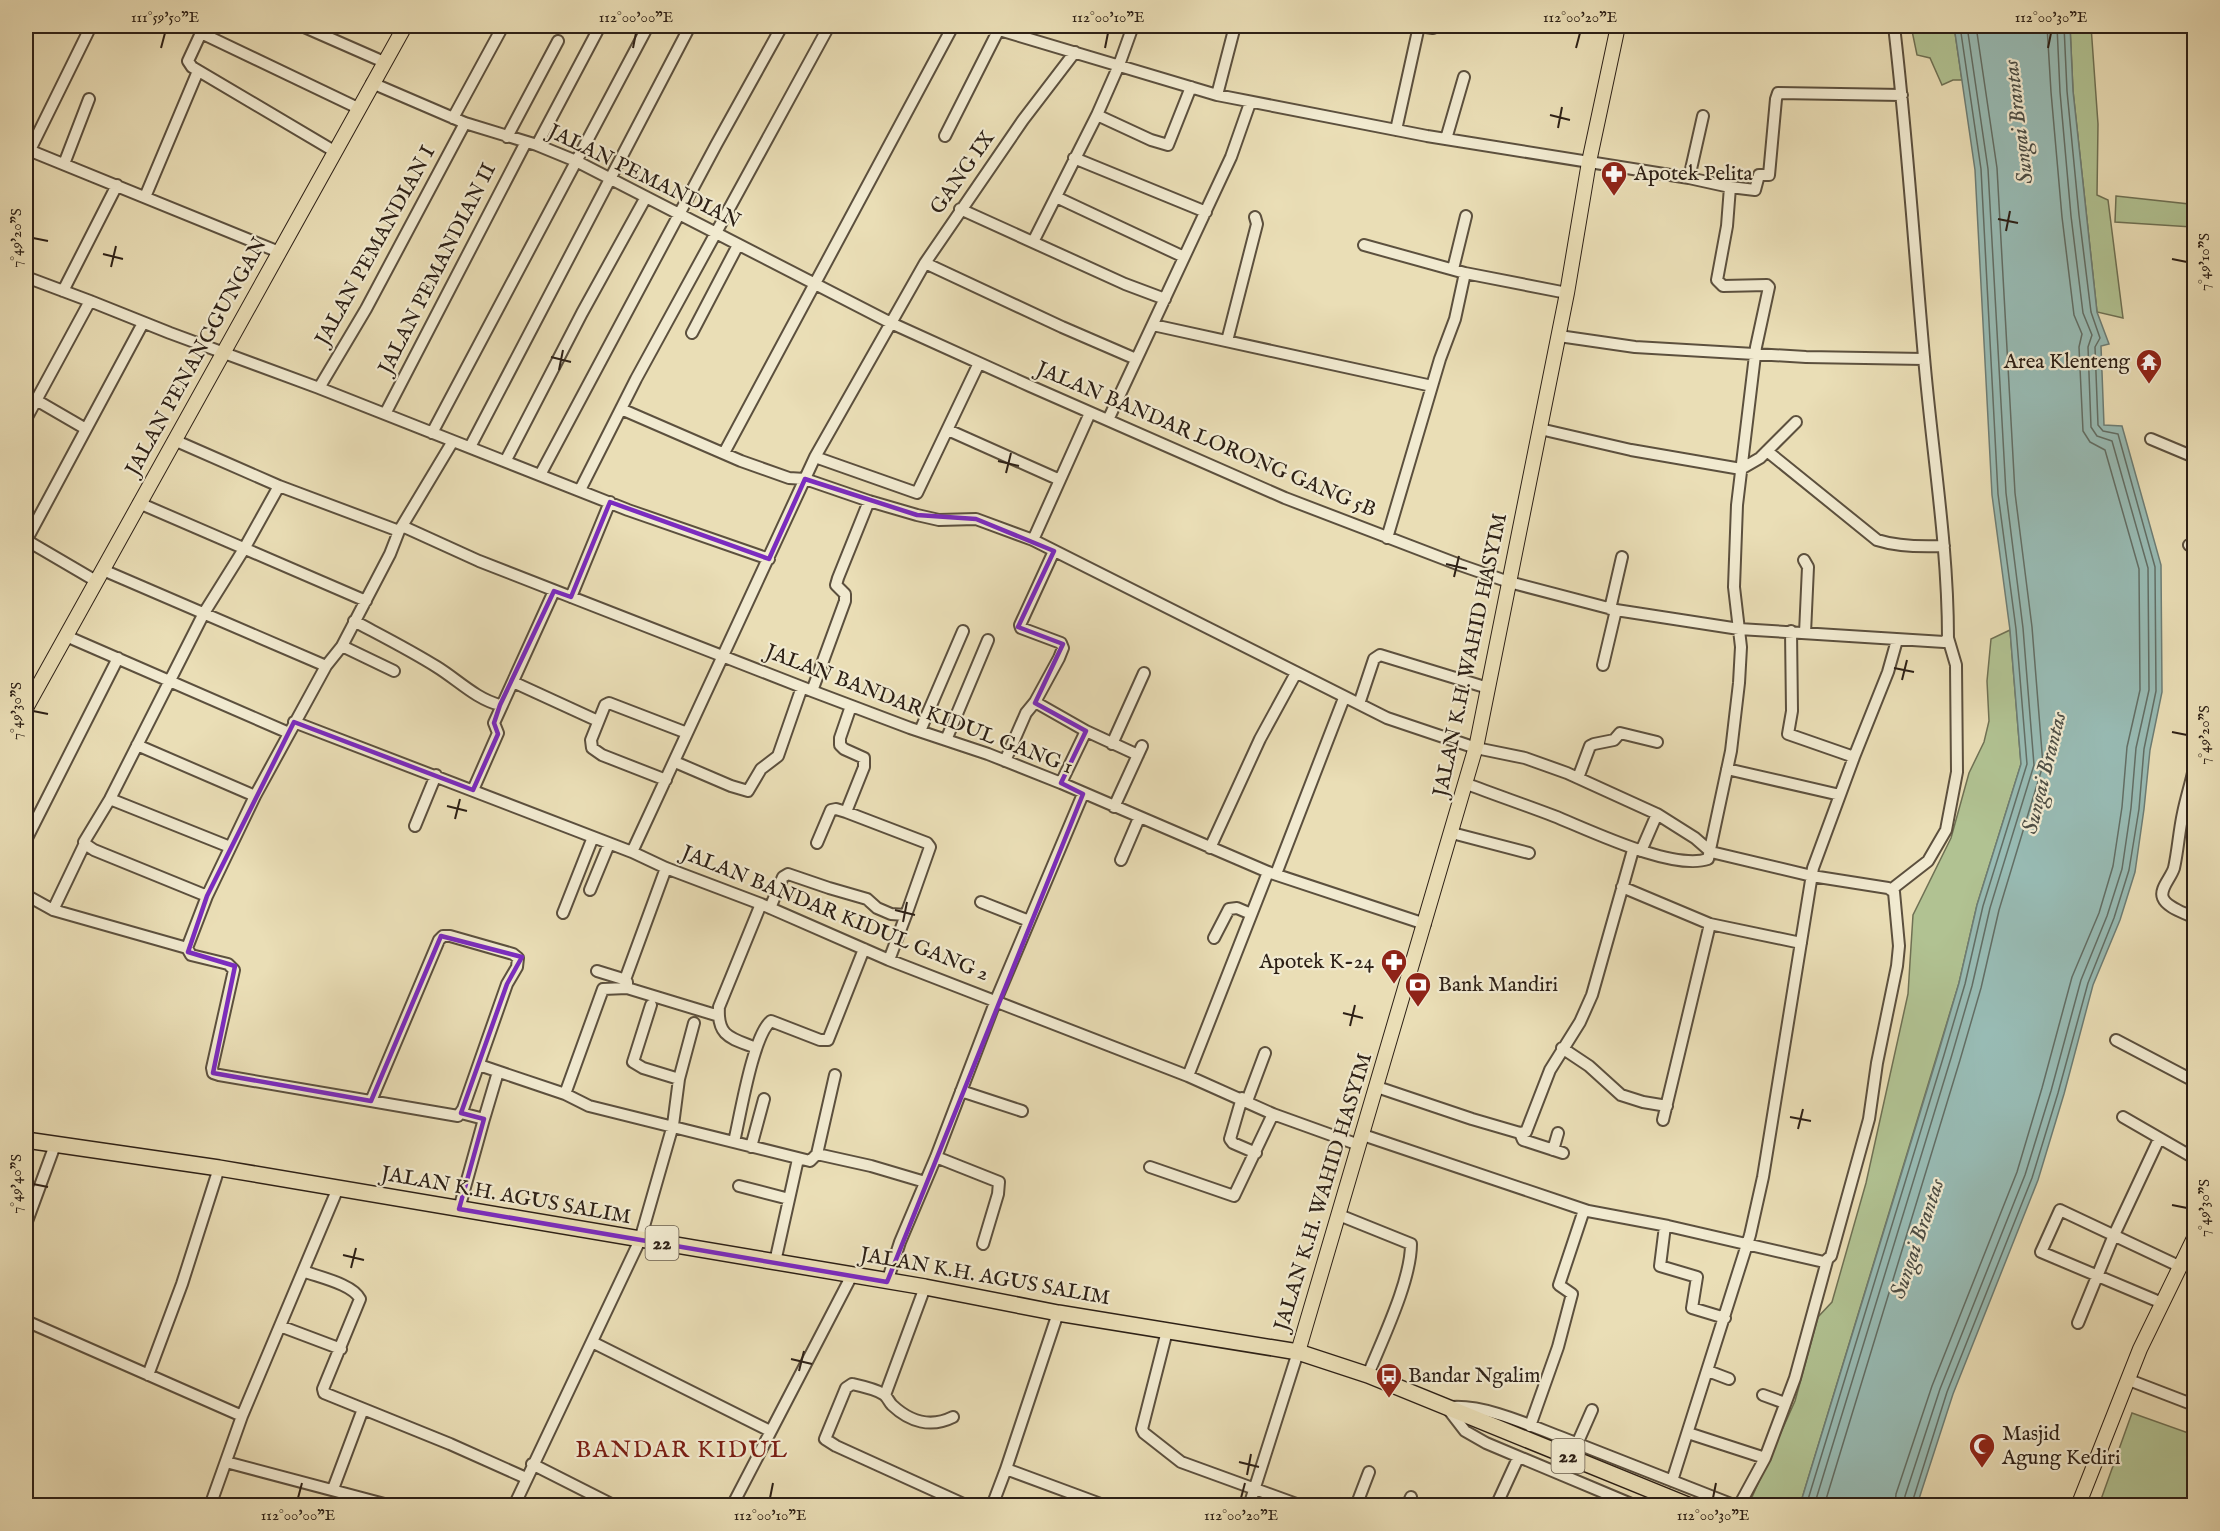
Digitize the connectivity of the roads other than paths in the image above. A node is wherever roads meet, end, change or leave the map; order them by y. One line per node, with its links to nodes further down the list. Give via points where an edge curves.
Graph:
1 (91, 26): 43 (street)
2 (302, 26): 23 (street)
3 (405, 26): 23 (main road, JALAN PENANGGUNGAN)
4 (503, 26): 36 (street)
5 (600, 26): 42 (street, JALAN PEMANDIAN II)
6 (648, 26): 46 (street)
7 (690, 26): 49 (street)
8 (783, 26): 58 (street)
9 (830, 26): 61 (street)
10 (953, 26): 71 (street)
11 (986, 26): 19 (street)
12 (1133, 26): 24 (street)
13 (1236, 26): 29 (street)
14 (1419, 26): 15 (street); 38 (street)
15 (1437, 26)
16 (1618, 26): 47 (main road, JALAN K.H. WAHID HASYIM)
17 (1894, 26): 30 (street)
18 (203, 29): 25 (street, via 188,61); 33 (street)
19 (999, 29): 20 (street); 39 (street)
20 (1013, 29): 22 (street)
21 (558, 41): 40 (street)
22 (1075, 52): 24 (street); 56 (street, GANG IX)
23 (384, 62): 27 (main road, JALAN PENANGGUNGAN)
24 (1119, 65): 28 (street); 34 (street)
25 (198, 71): 44 (street); 53 (street)
26 (1464, 77): 41 (street)
27 (372, 83): 33 (main road, JALAN PENANGGUNGAN); 36 (street, JALAN PEMANDIAN)
28 (1191, 87): 29 (street); 34 (street, via 1168,145)
29 (1217, 95): 32 (street)
30 (1902, 95): 52 (street, via 1778,93 1769,175 1759,175 1755,190); 85 (street)
31 (89, 99): 48 (street)
32 (1250, 103): 38 (street); 57 (street)
33 (358, 108): 44 (main road, JALAN PENANGGUNGAN)
34 (1097, 115): 45 (street)
35 (1703, 116): 50 (street)
36 (453, 118): 37 (street, JALAN PEMANDIAN)
37 (465, 123): 40 (street, JALAN PEMANDIAN); 88 (street, JALAN PEMANDIAN I, via 366,309)
38 (1396, 130): 41 (street)
39 (945, 136)
40 (507, 137): 42 (street, JALAN PEMANDIAN)
41 (1446, 139): 47 (street)
42 (531, 143): 46 (street, JALAN PEMANDIAN); 92 (street, JALAN PEMANDIAN II)
43 (28, 149): 48 (street)
44 (334, 151): 65 (main road, JALAN PENANGGUNGAN)
45 (1074, 158): 55 (street); 57 (street)
46 (576, 161): 49 (street, JALAN PEMANDIAN); 99 (street)
47 (1589, 162): 50 (street); 73 (main road, JALAN K.H. WAHID HASYIM)
48 (64, 164): 51 (street)
49 (611, 178): 54 (street, JALAN PEMANDIAN); 103 (street)
50 (1689, 178): 52 (street)
51 (117, 185): 53 (street); 72 (street)
52 (1730, 187): 83 (street, via 1717,280 1723,286 1768,285)
53 (145, 197): 65 (street)
54 (646, 197): 58 (street, JALAN PEMANDIAN); 108 (street)
55 (1056, 197): 62 (street); 66 (street)
56 (960, 209): 62 (street); 67 (street, GANG IX)
57 (1206, 212): 66 (street)
58 (679, 214): 61 (street, JALAN PEMANDIAN); 110 (street)
59 (1466, 216): 68 (street)
60 (1255, 217): 81 (street, via 1257,224)
61 (716, 234): 64 (street, JALAN PEMANDIAN); 90 (street)
62 (1033, 242): 74 (street)
63 (1364, 245): 68 (street)
64 (738, 246): 71 (street, JALAN PEMANDIAN); 79 (street)
65 (279, 252): 82 (main road, JALAN PENANGGUNGAN)
66 (1184, 257): 74 (street)
67 (925, 263): 76 (street, GANG IX); 84 (street)
68 (1454, 269): 69 (street)
69 (1465, 273): 73 (street); 87 (street, via 1455,319)
70 (26, 277): 72 (street)
71 (813, 284): 76 (street, JALAN PEMANDIAN); 105 (street)
72 (63, 291): 75 (street)
73 (1567, 293): 80 (main road, JALAN K.H. WAHID HASYIM)
74 (1165, 299): 78 (street)
75 (90, 300): 77 (street); 89 (street)
76 (891, 322): 86 (street, JALAN BANDAR LORONG GANG 5B); 106 (street, GANG IX)
77 (143, 323): 82 (street); 96 (street)
78 (1153, 325): 81 (street); 84 (street)
79 (692, 333)
80 (1559, 336): 83 (street, via 1635,347); 97 (main road, JALAN K.H. WAHID HASYIM)
81 (1227, 341): 87 (street)
82 (223, 353): 88 (street); 101 (main road, JALAN PENANGGUNGAN)
83 (1756, 354): 85 (street); 109 (street)
84 (1136, 359): 94 (street)
85 (1924, 359): 122 (street)
86 (980, 363): 91 (street, JALAN BANDAR LORONG GANG 5B); 98 (street)
87 (1432, 386): 119 (street)
88 (319, 388): 92 (street)
89 (36, 400): 93 (street); 96 (street)
90 (621, 409): 105 (street); 114 (street)
91 (1090, 413): 94 (street, JALAN BANDAR LORONG GANG 5B); 112 (street)
92 (385, 414): 99 (street)
93 (26, 419)
94 (1108, 420): 119 (street, JALAN BANDAR LORONG GANG 5B)
95 (1796, 422): 104 (street)
96 (86, 429): 120 (street)
97 (1540, 429): 109 (street); 129 (main road, JALAN K.H. WAHID HASYIM)
98 (948, 430): 106 (street, via 917,493); 112 (street)
99 (432, 433): 102 (street)
100 (2151, 439): 107 (street)
101 (174, 440): 113 (street, JALAN BANDAR KIDUL GANG 1); 117 (main road, JALAN PENANGGUNGAN)
102 (453, 441): 103 (street); 118 (street)
103 (470, 447): 108 (street)
104 (1767, 451): 109 (street); 122 (street, via 1877,540 1888,544)
105 (724, 453): 111 (street, via 789,478)
106 (815, 457): 111 (street, GANG IX)
107 (2194, 457)
108 (506, 460): 110 (street)
109 (1741, 469): 136 (street, via 1734,587)
110 (540, 475): 114 (street)
111 (804, 479): 115 (street); 126 (street, GANG IX)
112 (1060, 480): 121 (street)
113 (279, 486): 118 (street, JALAN BANDAR KIDUL GANG 1); 123 (street)
114 (580, 490): 116 (street)
115 (869, 501): 121 (street, via 929,518 976,519); 155 (street, via 836,585 845,594 845,601)
116 (610, 502): 126 (street); 131 (street)
117 (139, 503): 123 (street); 128 (main road, JALAN PENANGGUNGAN)
118 (401, 528): 130 (street, JALAN BANDAR KIDUL GANG 1); 132 (street)
119 (1387, 538): 129 (street, JALAN BANDAR LORONG GANG 5B)
120 (26, 540): 128 (street)
121 (1033, 540): 124 (street)
122 (1944, 546): 141 (street)
123 (244, 549): 132 (street); 134 (street)
124 (1054, 551): 151 (street); 157 (street, via 1020,625 1063,644)
125 (1622, 557): 133 (street)
126 (769, 559): 145 (street, GANG IX)
127 (1804, 560): 139 (street, via 1808,567)
128 (99, 575): 134 (street); 140 (main road, JALAN PENANGGUNGAN)
129 (1509, 582): 133 (street, JALAN BANDAR LORONG GANG 5B); 154 (main road, JALAN K.H. WAHID HASYIM)
130 (554, 591): 131 (street, JALAN BANDAR KIDUL GANG 1); 153 (street)
131 (571, 597): 145 (street, JALAN BANDAR KIDUL GANG 1)
132 (366, 601): 135 (street)
133 (1613, 610): 136 (street, JALAN BANDAR LORONG GANG 5B); 147 (street)
134 (204, 613): 148 (street); 152 (street)
135 (354, 621): 144 (street); 159 (street, via 437,667 476,696)
136 (1740, 629): 138 (street, JALAN BANDAR LORONG GANG 5B); 176 (street, via 1739,683)
137 (963, 632): 164 (street)
138 (1791, 632): 139 (street, JALAN BANDAR LORONG GANG 5B); 172 (street, via 1792,711 1788,734)
139 (1805, 633): 143 (street, JALAN BANDAR LORONG GANG 5B)
140 (66, 636): 146 (street, JALAN BANDAR KIDUL GANG 2); 161 (main road, JALAN PENANGGUNGAN)
141 (1948, 638): 143 (street, JALAN BANDAR LORONG GANG 5B, via 1941,642); 210 (street, via 1956,665 1957,772 1946,830 1928,861)
142 (988, 640): 167 (street)
143 (1897, 640): 172 (street)
144 (342, 646): 148 (street); 149 (street)
145 (724, 656): 155 (street, JALAN BANDAR KIDUL GANG 1); 166 (street, GANG IX)
146 (118, 658): 152 (street, JALAN BANDAR KIDUL GANG 2); 194 (street)
147 (1603, 665)
148 (326, 666): 163 (street)
149 (394, 670)
150 (1143, 673): 169 (street)
151 (1296, 673): 156 (street); 199 (street, via 1260,739)
152 (170, 680): 163 (street, JALAN BANDAR KIDUL GANG 2); 170 (street)
153 (513, 682): 159 (street); 162 (street)
154 (1488, 688): 158 (street, via 1380,655 1374,658); 171 (main road, JALAN K.H. WAHID HASYIM)
155 (807, 689): 160 (street, JALAN BANDAR KIDUL GANG 1); 174 (street, via 778,756 761,769 748,791)
156 (1344, 698): 158 (street); 206 (street)
157 (1035, 702): 165 (street); 173 (street, via 1026,713)
158 (1359, 704): 171 (street, via 1412,728)
159 (500, 705): 182 (street, via 494,723 497,735)
160 (851, 706): 164 (street, JALAN BANDAR KIDUL GANG 1); 188 (street, via 840,745 864,758 864,767)
161 (26, 708)
162 (598, 722): 166 (street, via 609,703); 179 (street, via 592,748 602,756)
163 (292, 728): 177 (street, JALAN BANDAR KIDUL GANG 2); 185 (street)
164 (920, 731): 167 (street, JALAN BANDAR KIDUL GANG 1)
165 (1086, 731): 169 (street); 180 (street)
166 (687, 733): 174 (street, GANG IX)
167 (946, 740): 173 (street, JALAN BANDAR KIDUL GANG 1)
168 (1657, 742): 178 (street, via 1620,733 1614,740 1592,745)
169 (1112, 744): 187 (street, via 1140,751)
170 (137, 745): 185 (street); 186 (street)
171 (1476, 748): 178 (street, via 1526,758); 181 (main road, JALAN K.H. WAHID HASYIM)
172 (1854, 757): 184 (street)
173 (1005, 761): 180 (street, JALAN BANDAR KIDUL GANG 1)
174 (675, 762): 179 (street, GANG IX)
175 (2194, 768): 219 (street, via 2173,872 2163,887 2163,898)
176 (1727, 769): 184 (street); 202 (street)
177 (436, 775): 182 (street, JALAN BANDAR KIDUL GANG 2); 191 (street)
178 (1578, 778): 189 (street)
179 (666, 780): 201 (street, GANG IX)
180 (1061, 783): 183 (street, JALAN BANDAR KIDUL GANG 1)
181 (1467, 784): 192 (main road, JALAN K.H. WAHID HASYIM); 200 (street)
182 (472, 790): 193 (street, JALAN BANDAR KIDUL GANG 2)
183 (1083, 794): 187 (street, JALAN BANDAR KIDUL GANG 1); 220 (street)
184 (1840, 795): 207 (street)
185 (255, 796): 198 (street)
186 (110, 799): 195 (street); 198 (street)
187 (1114, 807): 190 (street, JALAN BANDAR KIDUL GANG 1)
188 (846, 812): 196 (street, via 831,810); 218 (street, via 930,847)
189 (1657, 814): 200 (street); 202 (street)
190 (1139, 818): 199 (street, JALAN BANDAR KIDUL GANG 1); 204 (street)
191 (415, 826)
192 (1452, 833): 203 (street); 221 (main road, JALAN K.H. WAHID HASYIM)
193 (593, 837): 197 (street, JALAN BANDAR KIDUL GANG 2); 216 (street)
194 (26, 840)
195 (85, 843): 212 (street); 215 (street)
196 (817, 843)
197 (609, 844): 201 (street, JALAN BANDAR KIDUL GANG 2); 209 (street)
198 (230, 847): 212 (street)
199 (1210, 848): 206 (street, JALAN BANDAR KIDUL GANG 1)
200 (1637, 850): 202 (street, via 1705,861); 208 (street)
201 (632, 852): 205 (street, JALAN BANDAR KIDUL GANG 2)
202 (1711, 852): 207 (street)
203 (1529, 853)
204 (1121, 860)
205 (666, 868): 214 (street, JALAN BANDAR KIDUL GANG 2); 229 (street)
206 (1272, 873): 217 (street); 221 (street, JALAN BANDAR KIDUL GANG 1)
207 (1812, 876): 210 (street); 224 (street)
208 (1622, 887): 222 (street); 236 (street, via 1592,995)
209 (590, 890)
210 (1892, 890): 287 (street, via 1898,919 1897,966 1869,1119)
211 (26, 895): 215 (street)
212 (207, 896): 225 (street)
213 (981, 902): 220 (street)
214 (766, 906): 218 (street, via 788,874 867,899 891,914); 226 (street, JALAN BANDAR KIDUL GANG 2); 232 (street, via 730,978)
215 (53, 910): 225 (street)
216 (563, 913)
217 (1251, 914): 223 (street, via 1229,909); 241 (street)
218 (906, 915): 227 (street)
219 (2194, 918)
220 (1029, 921): 230 (street)
221 (1425, 924): 244 (main road, JALAN K.H. WAHID HASYIM)
222 (1710, 924): 224 (street); 250 (street)
223 (1214, 938)
224 (1801, 943): 286 (street, via 1763,1177)
225 (187, 948): 249 (street, via 191,955 228,964 234,970 213,1073)
226 (864, 949): 227 (street, JALAN BANDAR KIDUL GANG 2); 235 (street, via 828,1040 771,1021)
227 (889, 960): 230 (street, JALAN BANDAR KIDUL GANG 2)
228 (597, 971): 229 (street)
229 (627, 983): 232 (street); 246 (street, via 603,989)
230 (996, 1000): 241 (street, JALAN BANDAR KIDUL GANG 2); 245 (street)
231 (651, 1005): 242 (street, via 633,1062)
232 (719, 1016): 235 (street, via 724,1033)
233 (694, 1023): 242 (street)
234 (2116, 1040): 243 (street)
235 (756, 1048): 263 (street)
236 (1562, 1048): 250 (street, via 1621,1095); 259 (street, via 1526,1132)
237 (1265, 1053): 248 (street)
238 (479, 1065): 239 (street); 249 (street, via 518,958 443,936); 252 (street)
239 (498, 1072): 246 (street); 255 (street)
240 (835, 1075): 267 (street)
241 (1188, 1076): 248 (street, JALAN BANDAR KIDUL GANG 2)
242 (680, 1079): 257 (street)
243 (2194, 1081)
244 (1377, 1086): 259 (street); 262 (main road, JALAN K.H. WAHID HASYIM)
245 (961, 1091): 251 (street); 268 (street)
246 (565, 1094): 257 (street, via 589,1106)
247 (764, 1099): 265 (street)
248 (1245, 1100): 253 (street, JALAN BANDAR KIDUL GANG 2); 266 (street, via 1230,1139)
249 (371, 1101): 252 (street)
250 (1667, 1106): 256 (street)
251 (1022, 1111)
252 (461, 1113): 255 (street)
253 (1273, 1114): 262 (street, JALAN BANDAR KIDUL GANG 2); 266 (street)
254 (2123, 1117): 260 (street)
255 (484, 1119): 277 (street)
256 (1663, 1120)
257 (673, 1125): 263 (street); 284 (street)
258 (1558, 1132): 259 (street, via 1558,1151 1522,1139)
259 (1520, 1133)
260 (2159, 1139): 269 (street); 282 (street)
261 (26, 1140): 264 (highway, JALAN K.H. AGUS SALIM / 22)
262 (1361, 1140): 278 (street, JALAN BANDAR KIDUL GANG 2); 279 (main road, JALAN K.H. WAHID HASYIM)
263 (734, 1142): 265 (street)
264 (55, 1145): 272 (highway, JALAN K.H. AGUS SALIM / 22); 280 (street)
265 (751, 1147): 270 (street)
266 (1256, 1153): 271 (street, via 1231,1197)
267 (817, 1154): 270 (street, via 810,1161); 273 (street)
268 (936, 1157): 273 (street); 285 (street, via 999,1182)
269 (2194, 1158)
270 (798, 1159): 276 (street)
271 (1150, 1167)
272 (219, 1168): 275 (highway, JALAN K.H. AGUS SALIM / 22); 306 (street)
273 (925, 1182): 293 (street)
274 (739, 1186): 276 (street)
275 (338, 1188): 277 (highway, JALAN K.H. AGUS SALIM / 22); 290 (street)
276 (789, 1199): 288 (street)
277 (459, 1209): 284 (highway, JALAN K.H. AGUS SALIM / 22)
278 (1584, 1210): 281 (street, JALAN BANDAR KIDUL GANG 2); 319 (street, via 1559,1285 1572,1294)
279 (1339, 1215): 304 (main road, JALAN K.H. WAHID HASYIM); 307 (street, via 1411,1244 1395,1310)
280 (26, 1224)
281 (1665, 1226): 286 (street, JALAN BANDAR KIDUL GANG 2); 297 (street, via 1660,1266 1697,1277 1692,1308)
282 (2114, 1235): 289 (street); 292 (street); 292 (street, via 2061,1210 2041,1251)
283 (2194, 1238): 289 (main road)
284 (640, 1240): 288 (highway, JALAN K.H. AGUS SALIM / 22); 302 (street)
285 (983, 1244)
286 (1748, 1244): 287 (street, JALAN BANDAR KIDUL GANG 2); 297 (street)
287 (1827, 1261): 312 (street)
288 (775, 1262): 291 (highway, JALAN K.H. AGUS SALIM / 22)
289 (2181, 1267): 295 (main road)
290 (303, 1271): 300 (street); 303 (street, via 346,1287 360,1299)
291 (852, 1275): 293 (highway, JALAN K.H. AGUS SALIM / 22); 320 (street)
292 (2097, 1275): 295 (street); 299 (street)
293 (887, 1282): 294 (highway, JALAN K.H. AGUS SALIM / 22)
294 (925, 1287): 296 (highway, JALAN K.H. AGUS SALIM / 22); 310 (street)
295 (2162, 1303): 309 (main road)
296 (1058, 1313): 301 (highway, JALAN K.H. AGUS SALIM / 22); 327 (street)
297 (1725, 1318): 305 (street)
298 (26, 1321): 306 (street)
299 (2078, 1323)
300 (280, 1326): 303 (street); 317 (street)
301 (1167, 1331): 304 (highway, JALAN K.H. AGUS SALIM / 22); 332 (street, via 1144,1433 1181,1462)
302 (592, 1342): 320 (street); 326 (street)
303 (341, 1349): 315 (street, via 324,1394)
304 (1298, 1352): 307 (highway, 22); 332 (street)
305 (1708, 1371): 308 (street); 321 (street)
306 (148, 1375): 317 (street)
307 (1368, 1375): 314 (highway, 22)
308 (1729, 1379)
309 (2129, 1380): 313 (street); 349 (main road)
310 (885, 1395): 318 (street, via 895,1408 921,1423 934,1424); 340 (street, via 849,1385 826,1441)
311 (1763, 1395): 312 (street)
312 (1785, 1403): 324 (street)
313 (2194, 1405)
314 (1446, 1407): 319 (street, via 1483,1410); 323 (street, via 1472,1436); 348 (highway, 22)
315 (363, 1409): 329 (street); 331 (street)
316 (1592, 1410): 322 (street)
317 (242, 1416): 325 (street)
318 (953, 1417)
319 (1530, 1426): 322 (street)
320 (770, 1431): 339 (street)
321 (1688, 1433): 324 (street); 330 (street)
322 (1578, 1444): 330 (street)
323 (1518, 1458): 346 (street); 347 (street)
324 (1765, 1458): 330 (street, via 1738,1505)
325 (226, 1462): 331 (street); 334 (street)
326 (532, 1464): 329 (street); 338 (street)
327 (1006, 1469): 341 (street); 342 (street)
328 (1369, 1473): 345 (street)
329 (526, 1478): 337 (street)
330 (1672, 1481)
331 (333, 1489): 333 (street)
332 (1254, 1489): 343 (street); 344 (street)
333 (347, 1493): 335 (street); 336 (street)
334 (210, 1506)
335 (342, 1506)
336 (392, 1506)
337 (514, 1506)
338 (615, 1506)
339 (732, 1506)
340 (968, 1506)
341 (992, 1506)
342 (1106, 1506)
343 (1249, 1506)
344 (1302, 1506)
345 (1356, 1506)
346 (1496, 1506)
347 (1636, 1506)
348 (1690, 1506)
349 (2078, 1506)

